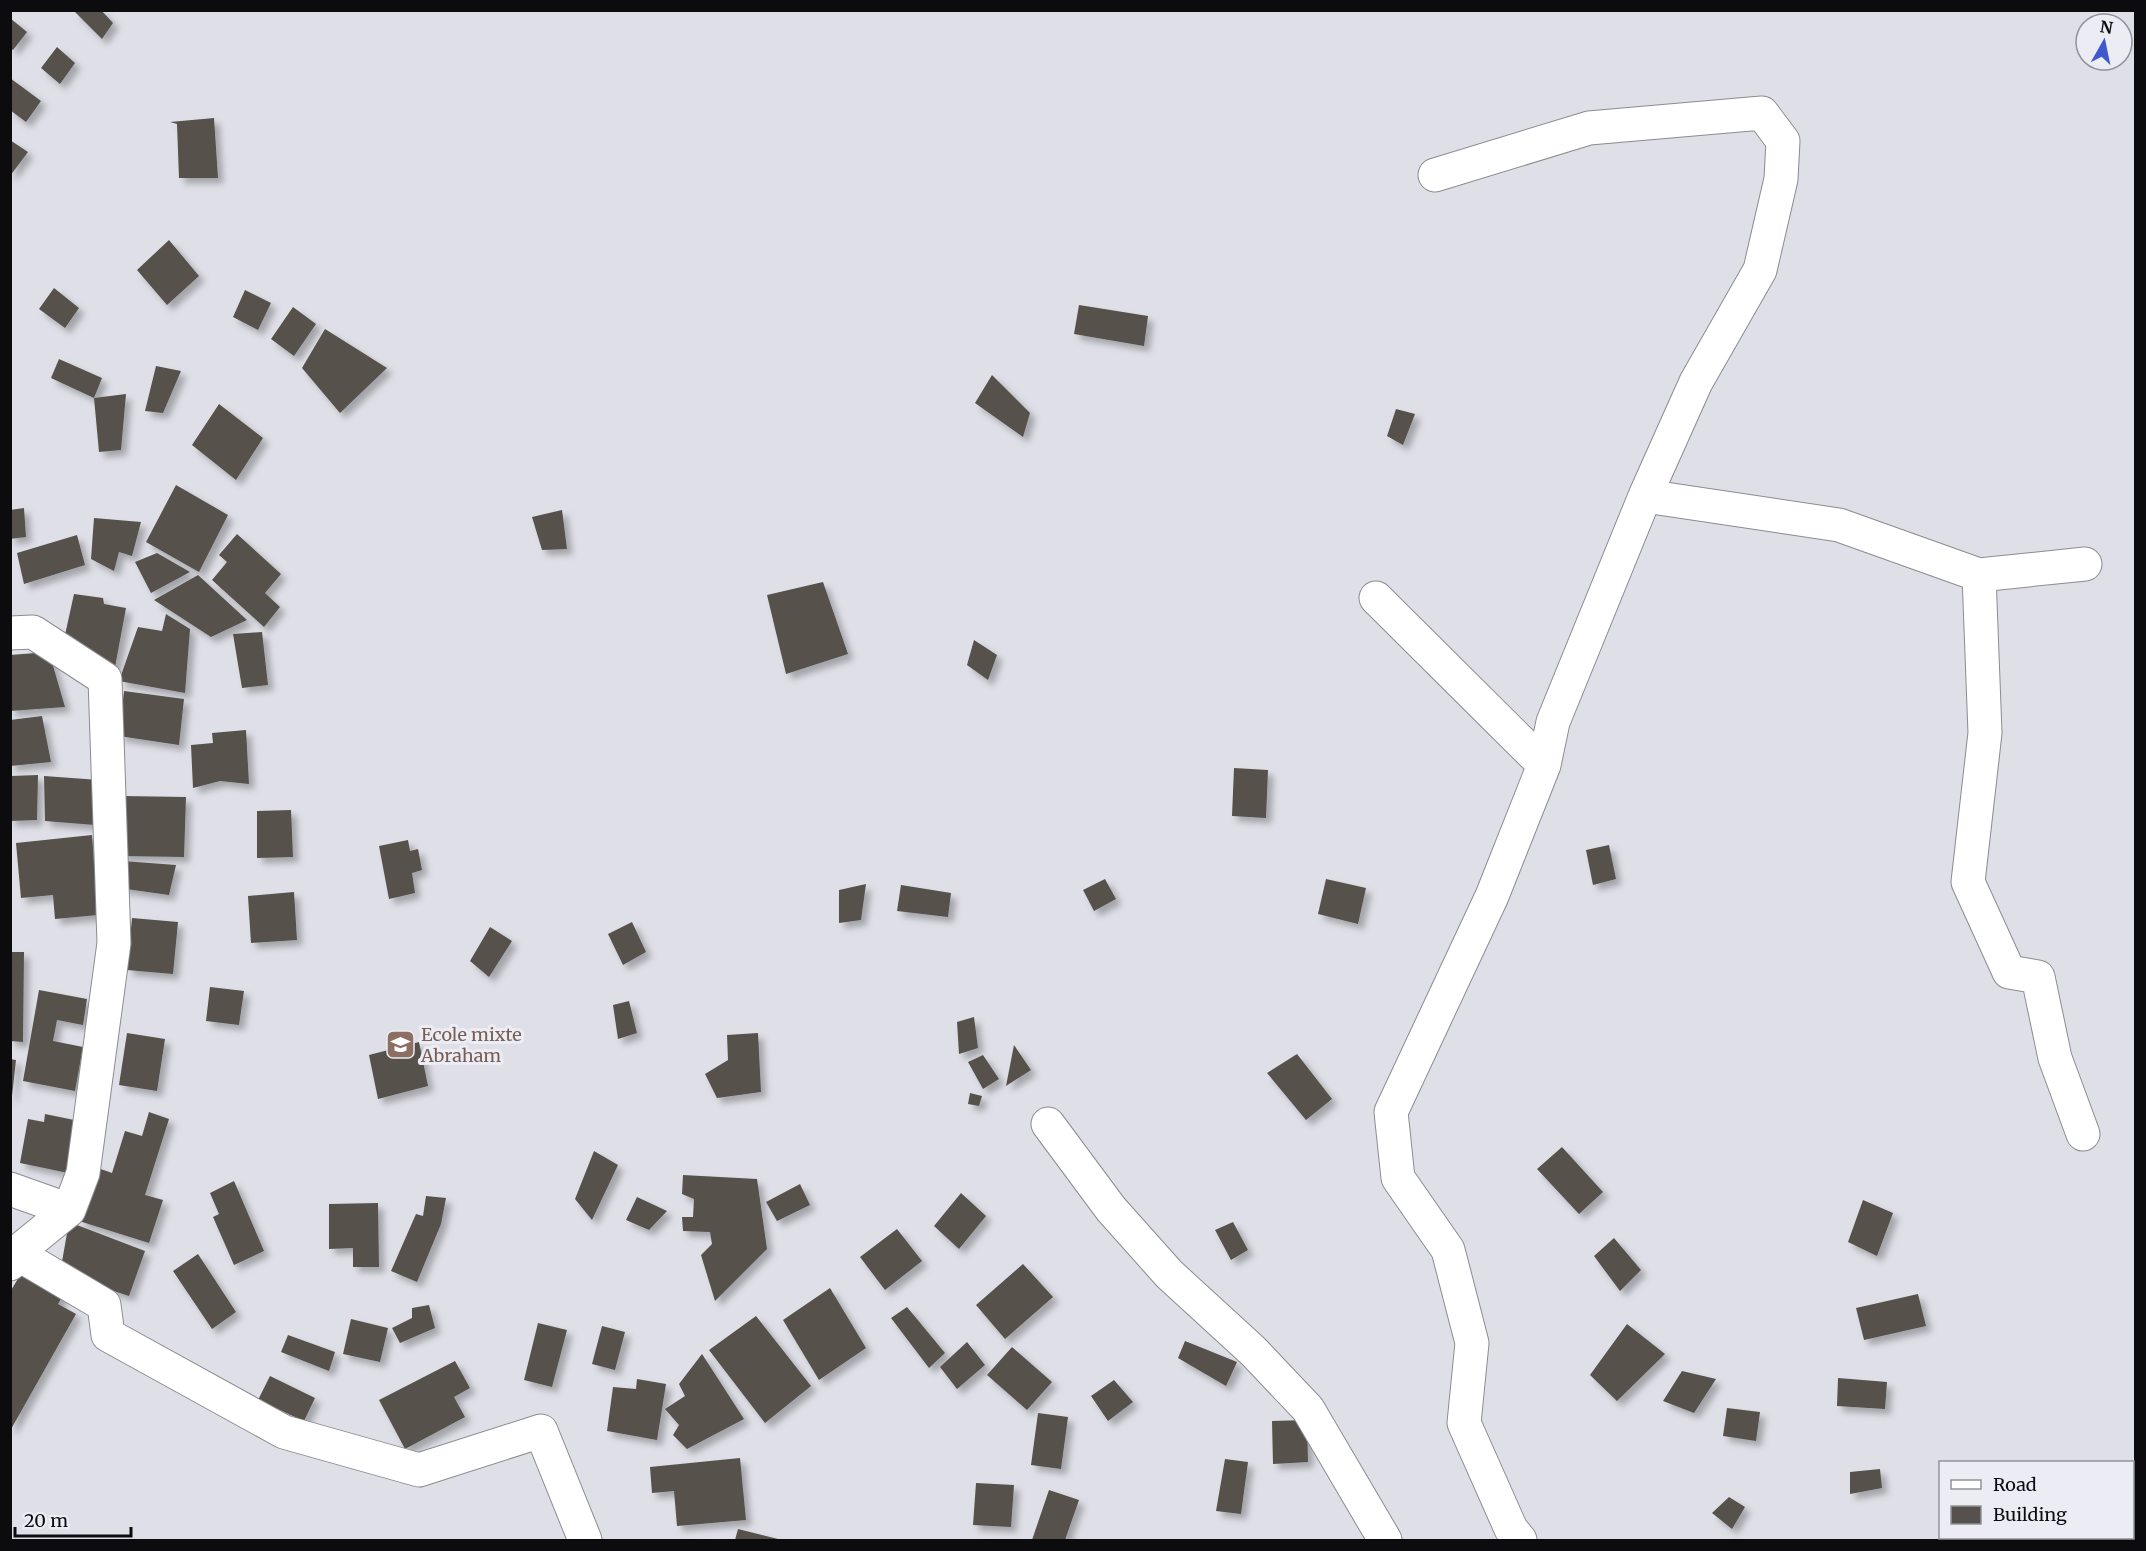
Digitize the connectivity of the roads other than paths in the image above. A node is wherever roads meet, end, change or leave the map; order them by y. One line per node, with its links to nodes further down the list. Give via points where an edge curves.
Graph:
1 (1435, 175): 2 (street, via 1589,128 1762,113 1783,141 1781,179 1760,270 1696,382)
2 (1645, 496): 4 (street, via 1839,525); 7 (street, via 1553,722)
3 (2085, 564): 4 (street)
4 (1978, 575): 9 (street, via 1985,732 1968,882 2009,972 2038,977 2055,1058)
5 (1376, 598): 7 (street)
6 (10, 633): 11 (street, via 33,632 105,679 114,943 83,1173)
7 (1544, 765): 15 (street, via 1492,896 1391,1112 1398,1178 1448,1250 1472,1342 1464,1423)
8 (1048, 1124): 14 (street, via 1111,1209 1169,1274 1253,1351 1308,1409)
9 (2083, 1134)
10 (10, 1190): 11 (street)
11 (69, 1210): 12 (street)
12 (13, 1259): 13 (street, via 104,1305 108,1335 284,1432 419,1470 541,1431)
13 (585, 1540)
14 (1385, 1540)
15 (1520, 1540)

